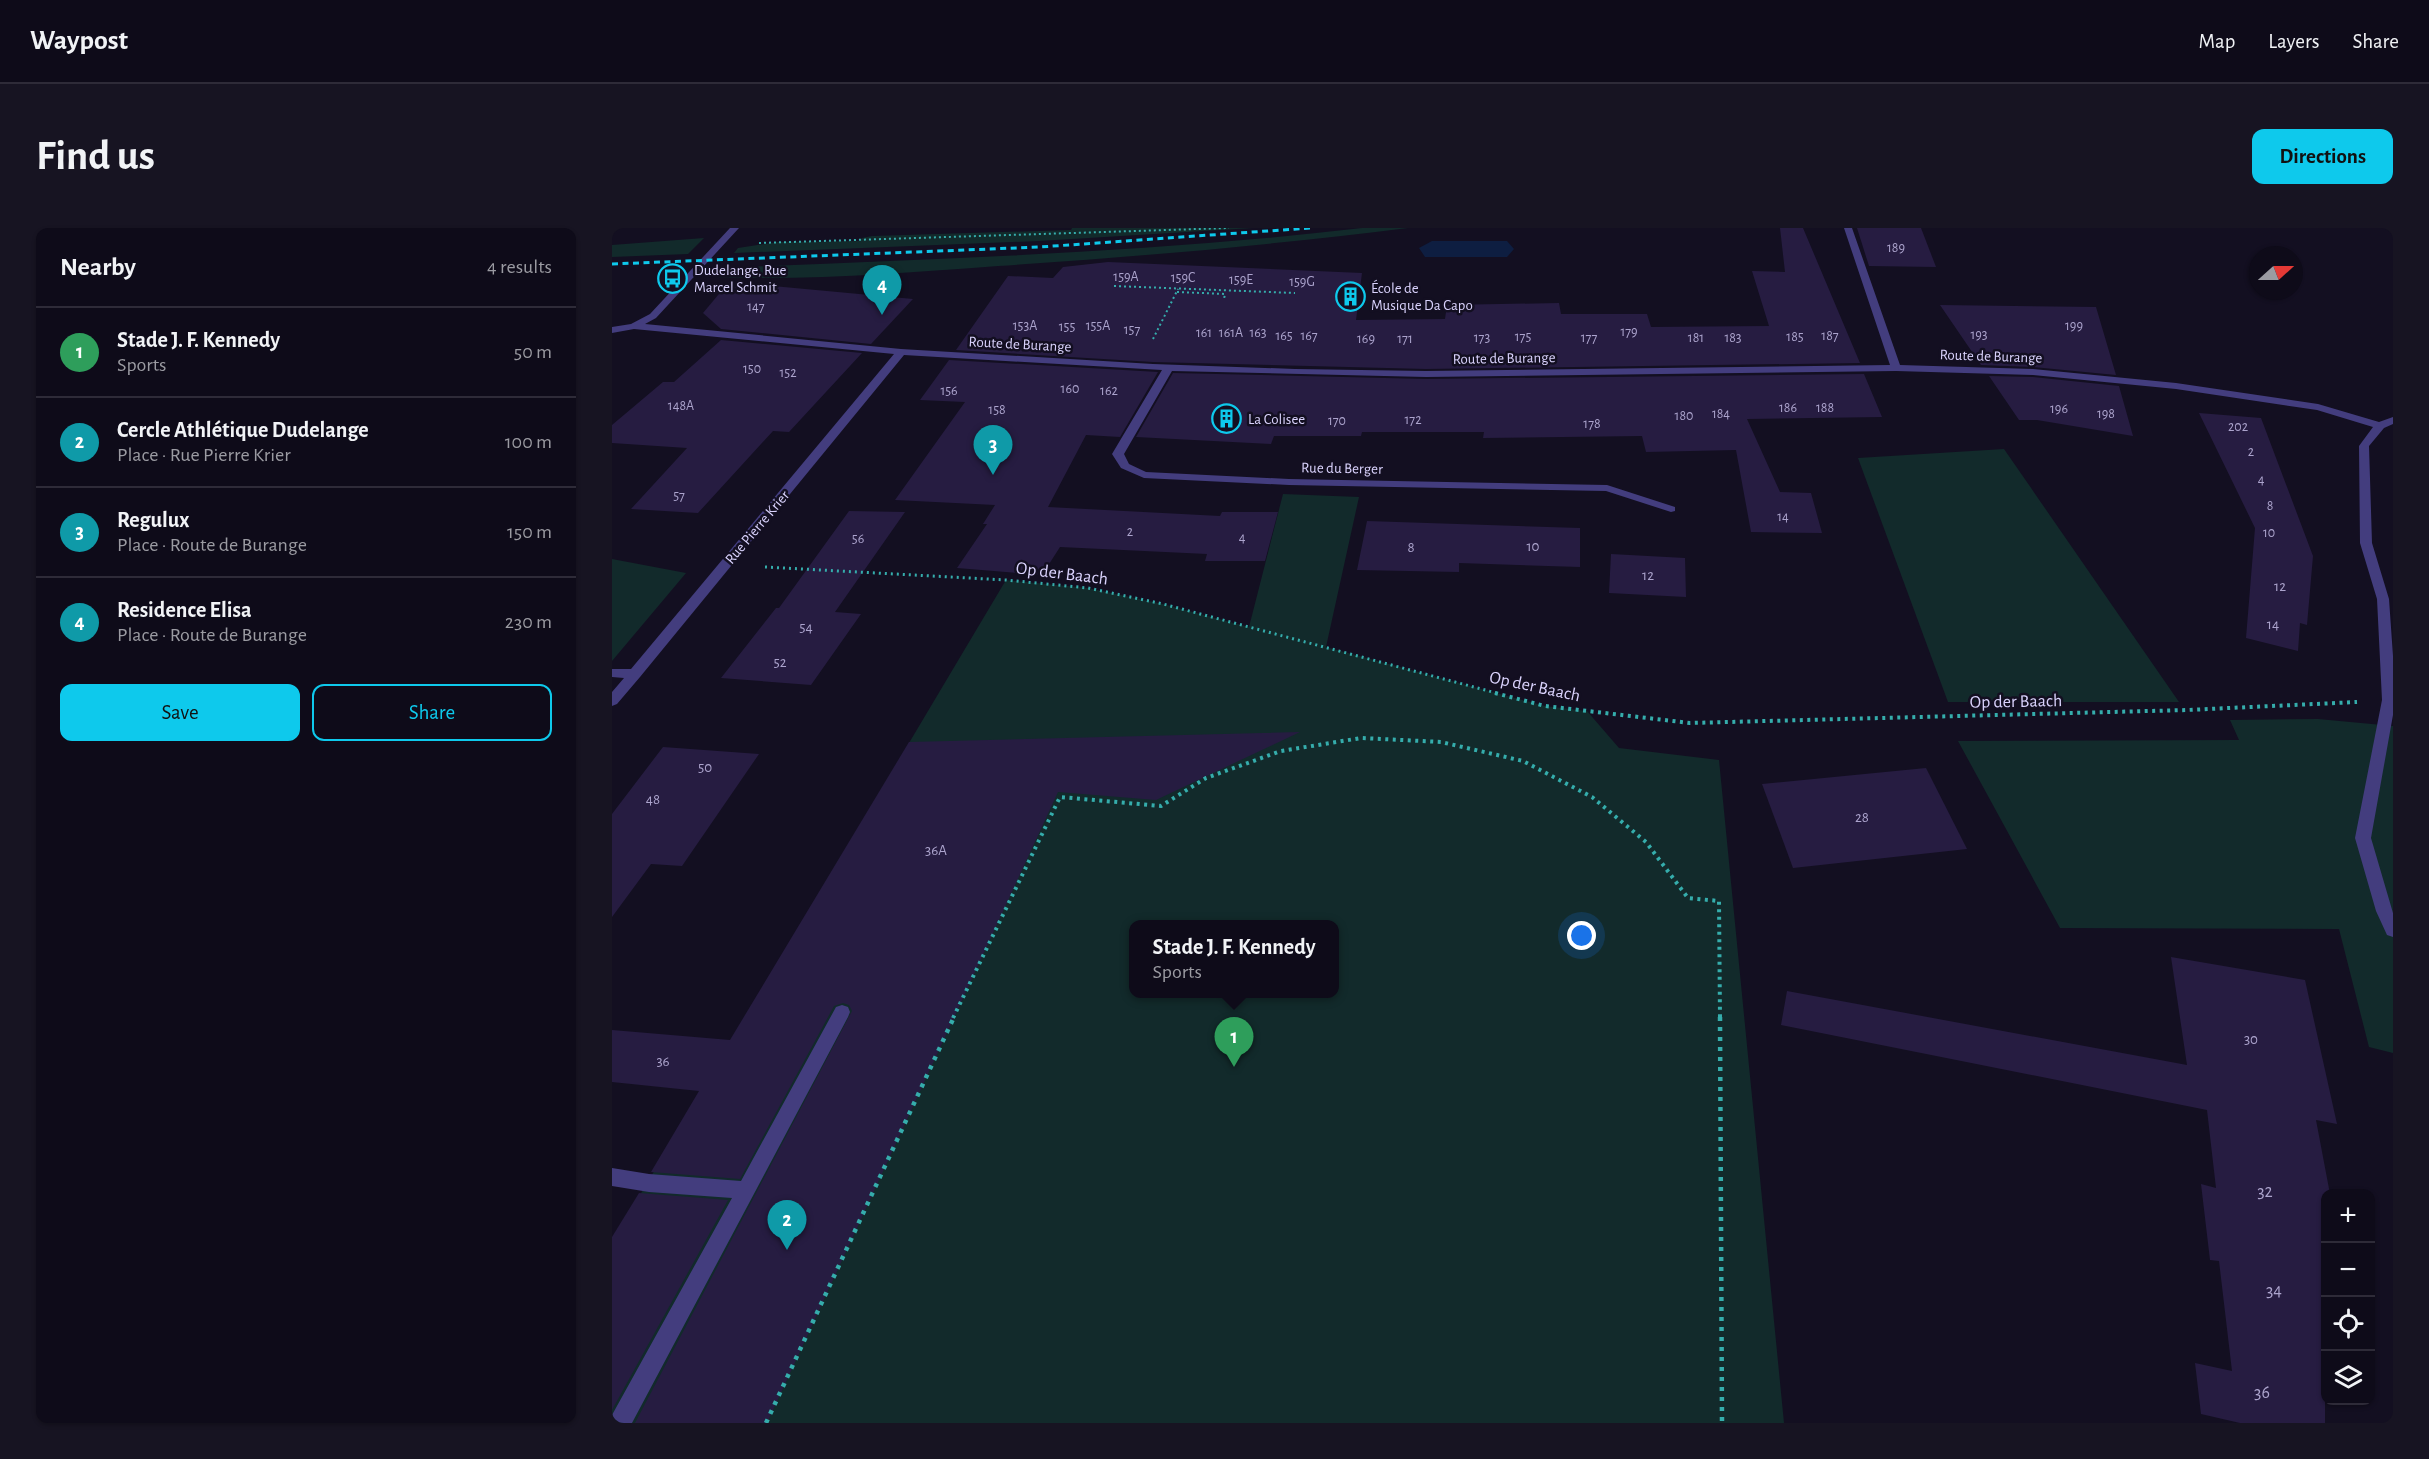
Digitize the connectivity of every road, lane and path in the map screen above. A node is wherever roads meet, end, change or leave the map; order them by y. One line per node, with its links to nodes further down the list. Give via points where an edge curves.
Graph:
1 (735, 228): 4 (street)
2 (1229, 228): 4 (path)
3 (1848, 228): 15 (street)
4 (717, 246): 10 (street, via 653,316)
5 (1114, 286): 6 (path)
6 (1179, 289): 7 (path); 8 (path)
7 (1176, 292): 9 (path, via 1225,294); 12 (path)
8 (1295, 293)
9 (1224, 299)
10 (634, 326): 11 (street, Route de Burange); 13 (street, Route de Burange)
11 (612, 330)
12 (1154, 338)
13 (901, 352): 14 (street, Route de Burange); 19 (street, Rue Pierre Krier)
14 (1168, 368): 15 (street, Route de Burange, via 1414,374); 18 (street, Rue du Berger, via 1118,454 1125,466 1144,475 1607,488)
15 (1896, 368): 17 (street, Route de Burange, via 2033,372 2176,386 2318,407)
16 (2393, 420): 17 (street)
17 (2380, 426): 22 (street, via 2364,446 2366,543 2384,599)
18 (1671, 509)
19 (725, 565): 21 (street, Rue Pierre Krier); 22 (path, Op der Baach, via 1088,588 1163,604 1545,706 1690,723 2187,710)
20 (612, 672): 21 (street)
21 (635, 674): 23 (street, Rue Pierre Krier)
22 (2389, 700): 24 (street, via 2362,838)
23 (612, 701)
24 (2393, 931)
25 (842, 1012): 27 (street)
26 (612, 1177): 27 (street)
27 (746, 1190): 28 (street)
28 (620, 1423)
29 (766, 1423): 30 (path, via 1060,798 1161,806 1206,778 1281,751 1361,738 1441,742 1524,761 1592,797 1646,842 1688,898 1719,901)
30 (1722, 1423)

